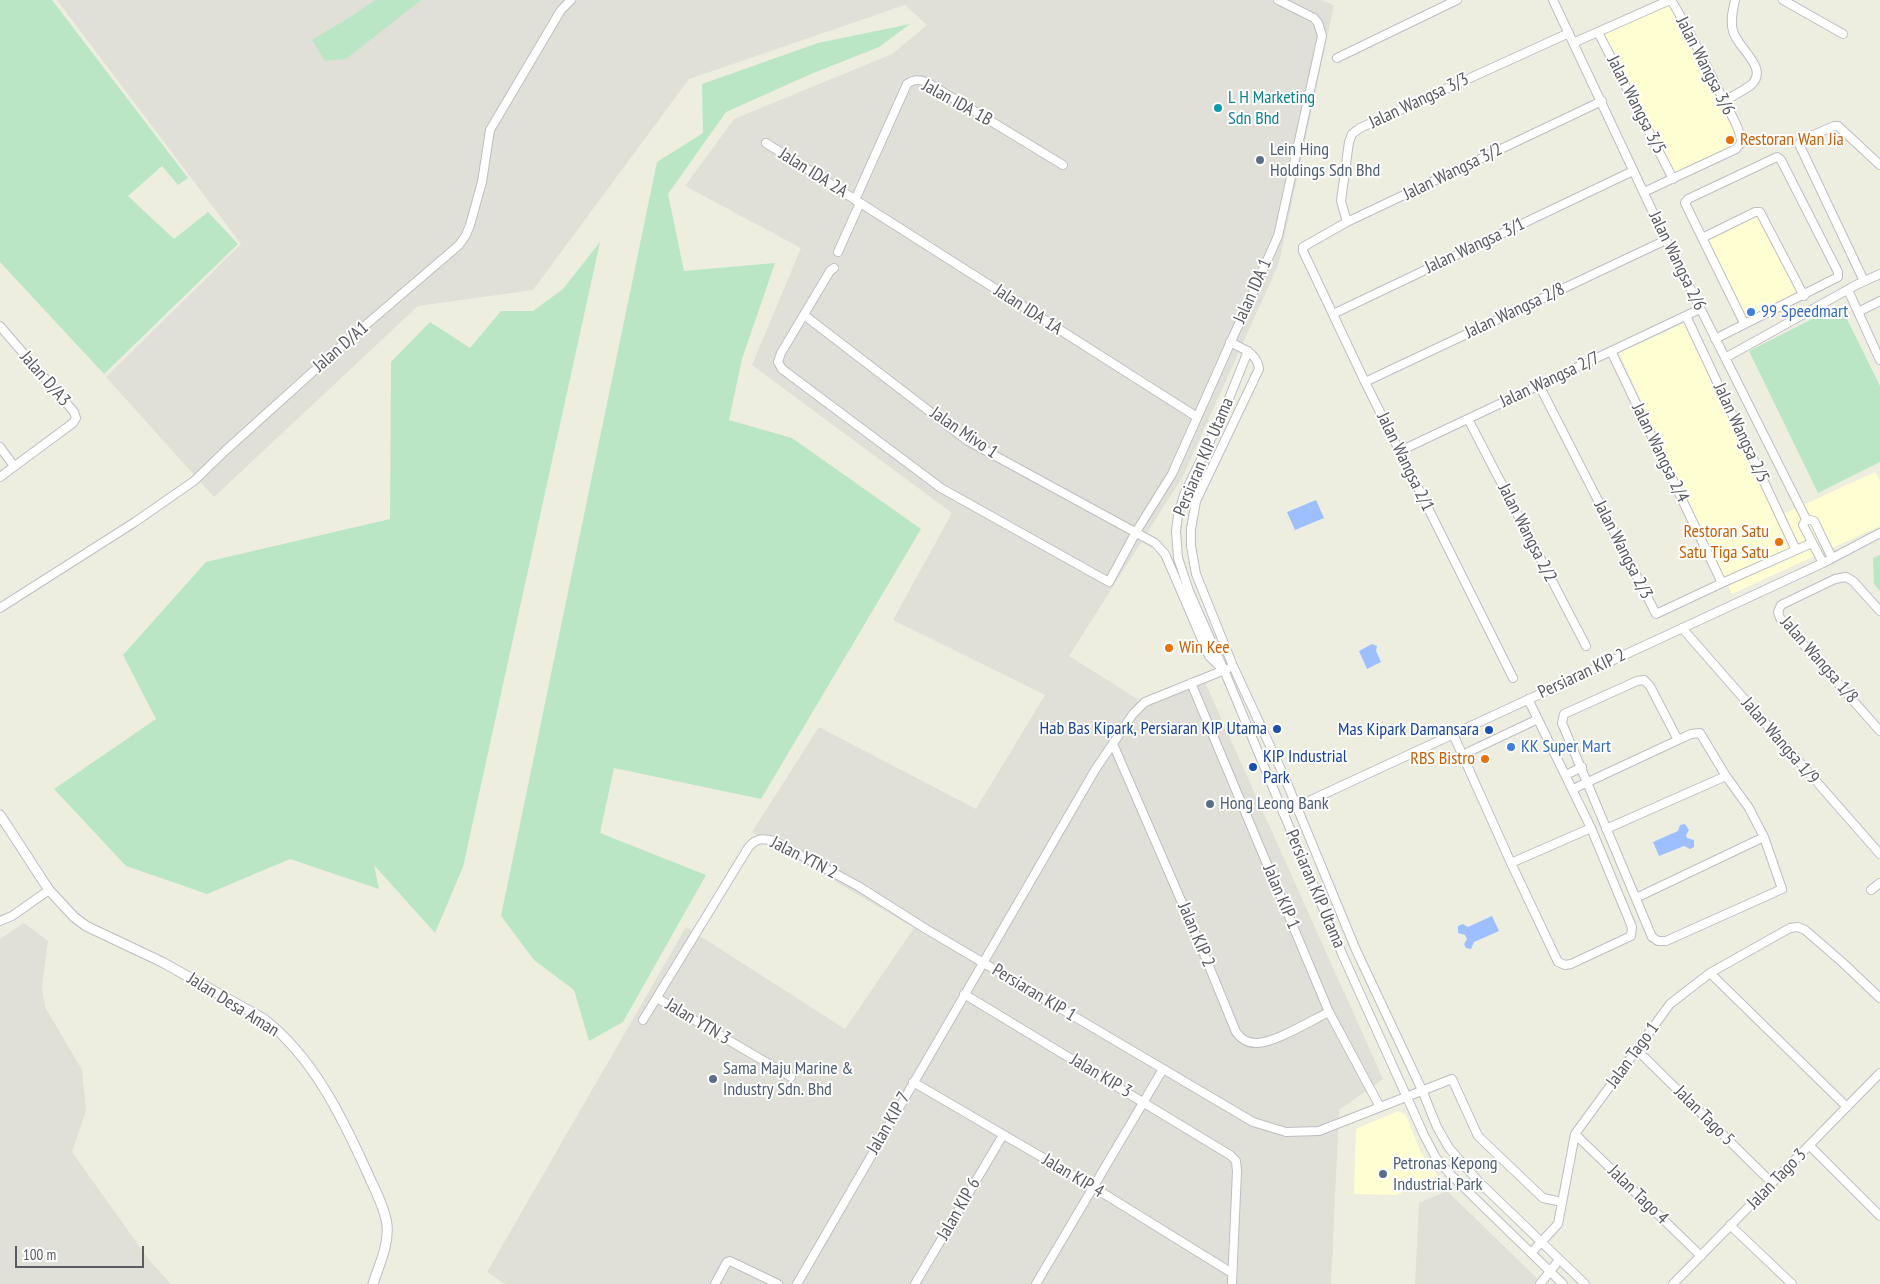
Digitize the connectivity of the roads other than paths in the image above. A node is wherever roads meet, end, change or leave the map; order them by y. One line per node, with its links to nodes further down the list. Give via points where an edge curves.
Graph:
1 (571, 0): 64 (street, Jalan D/A1, via 561,10 490,130 482,182 470,225 459,245 347,341 194,481)
2 (1278, 0): 41 (street, Jalan IDA 1, via 1314,18 1321,30 1320,47 1278,236)
3 (1457, 0): 12 (street)
4 (1553, 0): 9 (street, Jalan Wangsa 2/6)
5 (1671, 0): 8 (street); 14 (street, Jalan Wangsa 3/6)
6 (1735, 0): 14 (street, via 1733,31 1757,73 1750,85)
7 (1784, 0): 10 (street)
8 (1598, 32): 11 (street); 19 (street, Jalan Wangsa 3/5)
9 (1568, 33): 11 (street, Jalan Wangsa 2/6); 22 (street, Jalan Wangsa 3/3, via 1352,134 1341,201)
10 (1843, 34)
11 (1573, 42): 13 (street, Jalan Wangsa 2/6)
12 (1337, 58)
13 (1602, 101): 18 (street, Jalan Wangsa 2/6); 22 (street, Jalan Wangsa 3/2)
14 (1724, 101): 19 (street, Jalan Wangsa 3/6, via 1740,134 1739,147)
15 (766, 143): 21 (street, Jalan IDA 2A)
16 (1064, 165): 21 (street, Jalan IDA 1B, via 928,83 911,81)
17 (1880, 165): 29 (street, via 1838,126 1799,144)
18 (1633, 171): 20 (street, Jalan Wangsa 2/6); 35 (street, Jalan Wangsa 3/1)
19 (1673, 179): 20 (street, Jalan Wangsa 3/6)
20 (1644, 192): 24 (street, Jalan Wangsa 2/6)
21 (858, 202): 26 (street); 48 (street, Jalan IDA 1A)
22 (1347, 222): 25 (street, Jalan Wangsa 3/2)
23 (1702, 238): 31 (street, via 1760,212); 31 (street, via 1685,206 1686,201 1779,158 1839,274 1836,279); 38 (street)
24 (1666, 240): 33 (street, Jalan Wangsa 2/6); 46 (street, Jalan Wangsa 2/8)
25 (1306, 244): 35 (street, Jalan Wangsa 2/1, via 1303,251)
26 (838, 252)
27 (834, 268): 36 (street)
28 (1880, 274): 29 (street)
29 (1864, 281): 30 (street)
30 (1848, 290): 34 (street); 44 (street)
31 (1804, 296): 38 (street)
32 (1880, 301): 34 (street)
33 (1700, 309): 37 (street, Jalan Wangsa 2/7); 40 (street, Jalan Wangsa 2/6)
34 (1858, 312): 45 (street)
35 (1333, 314): 46 (street, Jalan Wangsa 2/1)
36 (804, 315): 55 (street, Jalan Mivo 1, via 968,441); 55 (street, Jalan IDA 1, via 779,357 779,366 941,488 1109,582)
37 (1686, 316): 43 (street, Jalan Wangsa 2/7); 60 (street, Jalan Wangsa 2/5)
38 (1744, 323): 40 (street)
39 (0, 326): 52 (street, Jalan D/A3, via 76,418)
40 (1716, 339): 44 (street, Jalan Wangsa 2/6)
41 (1230, 342): 42 (street); 48 (street, Jalan IDA 1)
42 (1248, 351): 58 (street, Persiaran KIP Utama, via 1222,416 1184,495 1178,515); 59 (street, Persiaran KIP Utama, via 1258,362 1259,369 1196,501)
43 (1611, 351): 47 (street, Jalan Wangsa 2/7); 63 (street, Jalan Wangsa 2/4)
44 (1725, 358): 54 (street, Jalan Wangsa 2/6)
45 (1880, 360)
46 (1365, 382): 51 (street, Jalan Wangsa 2/1)
47 (1539, 385): 49 (street, Jalan Wangsa 2/7); 63 (street, Jalan Wangsa 2/3, via 1656,614)
48 (1197, 417): 55 (street, Jalan IDA 1, via 1172,474)
49 (1468, 419): 51 (street, Jalan Wangsa 2/7); 67 (street, Jalan Wangsa 2/2)
50 (0, 448): 52 (street)
51 (1400, 451): 70 (street, Jalan Wangsa 2/1)
52 (14, 466): 53 (street, Jalan D/A3)
53 (0, 477)
54 (1806, 519): 57 (street, Jalan Wangsa 2/6, via 1803,526); 61 (street, Jalan Wangsa 2/6, via 1814,521)
55 (1136, 532): 69 (street, Jalan Mivo 1, via 1155,542 1165,554 1209,656)
56 (1880, 533): 61 (street, Persiaran KIP 2)
57 (1812, 543): 60 (street, Jalan Wangsa 2/3); 62 (street, Jalan Wangsa 2/6)
58 (1177, 545): 59 (street); 69 (street, Persiaran KIP Utama, via 1189,592)
59 (1191, 546): 68 (street, Persiaran KIP Utama, via 1196,574)
60 (1796, 550): 63 (street, Jalan Wangsa 2/3)
61 (1832, 558): 62 (street, Persiaran KIP 2)
62 (1823, 563): 66 (street, Persiaran KIP 2)
63 (1722, 582)
64 (0, 608)
65 (1880, 611): 74 (street, Jalan Wangsa 1/8, via 1846,577 1835,579 1781,606 1778,612)
66 (1682, 628): 72 (street, Persiaran KIP 2); 90 (street, Jalan Wangsa 1/9)
67 (1586, 646)
68 (1233, 666): 69 (street, Persiaran KIP 1); 84 (street, Persiaran KIP Utama)
69 (1224, 670): 71 (street, Persiaran KIP 1); 85 (street, Persiaran KIP Utama)
70 (1513, 678)
71 (1191, 683): 77 (street, Persiaran KIP 1, via 1145,702); 102 (street, Jalan KIP 1)
72 (1528, 699): 73 (street); 75 (street, Persiaran KIP 2)
73 (1538, 719): 78 (street); 80 (street)
74 (1880, 731)
75 (1453, 734): 78 (street); 84 (street, Persiaran KIP 2)
76 (1678, 740): 79 (street, via 1644,680 1562,717); 81 (street, via 1700,734); 82 (street)
77 (1113, 744): 97 (street, Persiaran KIP 1); 102 (street, Jalan KIP 2, via 1236,1032 1254,1044 1261,1043)
78 (1462, 754): 91 (street)
79 (1582, 767): 80 (street); 82 (street)
80 (1566, 775): 83 (street)
81 (1726, 776): 88 (street); 89 (street, via 1749,808)
82 (1588, 782): 83 (street); 88 (street)
83 (1573, 789): 87 (street)
84 (1297, 806): 85 (street, Persiaran KIP 2); 109 (street, Persiaran KIP Utama, via 1356,950)
85 (1283, 813): 110 (street, Persiaran KIP Utama)
86 (0, 815): 93 (street, Jalan Desa Aman)
87 (1591, 828): 91 (street); 91 (street, via 1632,927 1631,936 1620,943 1571,964 1558,962)
88 (1606, 829): 95 (street)
89 (1764, 837): 95 (street); 95 (street, via 1782,889 1666,941 1652,937)
90 (1880, 854)
91 (1511, 863)
92 (1880, 883): 94 (street)
93 (49, 890): 96 (street); 128 (street, Jalan Desa Aman, via 86,926 162,962 264,1019 294,1047 317,1076 355,1146 384,1214 387,1236)
94 (1871, 890)
95 (1636, 898)
96 (0, 921)
97 (983, 962): 99 (street, Jalan KIP 7); 100 (street, Jalan YTN 2, via 858,886 763,838 754,840 748,848); 105 (street, Persiaran KIP 1)
98 (1710, 973): 101 (street, Jalan Tago 1, via 1790,928 1798,928 1805,930); 104 (street, Jalan Tago 1, via 1670,1004); 113 (street)
99 (964, 994): 108 (street, Jalan KIP 7); 111 (street, Jalan KIP 3)
100 (657, 998): 103 (street, Jalan YTN 2); 107 (street, Jalan YTN 3)
101 (1880, 998)
102 (1329, 1012): 112 (street, Jalan KIP 1)
103 (643, 1020)
104 (1636, 1049): 115 (street, Jalan Tago 1); 117 (street, Jalan Tago 5)
105 (1163, 1069): 111 (street); 112 (street, Persiaran KIP 1, via 1253,1122 1286,1132 1320,1130)
106 (1880, 1073): 113 (street, Jalan Tago 3)
107 (791, 1076)
108 (913, 1082): 114 (street, Jalan KIP 4); 131 (street, Jalan KIP 7)
109 (1422, 1090): 110 (street, Persiaran KIP 1); 119 (street, Persiaran KIP 1, via 1452,1078 1478,1136 1543,1198); 122 (street, Persiaran KIP Utama, via 1449,1148 1478,1181)
110 (1407, 1096): 112 (street, Persiaran KIP 1); 123 (street, Persiaran KIP Utama, via 1436,1158)
111 (1144, 1102): 118 (street); 127 (street, Jalan KIP 3, via 1236,1161)
112 (1380, 1107)
113 (1847, 1107): 116 (street, Jalan Tago 3)
114 (1003, 1134): 118 (street, Jalan KIP 4); 132 (street, Jalan KIP 6)
115 (1575, 1134): 119 (street, Jalan Tago 1); 124 (street, Jalan Tago 4)
116 (1810, 1145): 117 (street, Jalan Tago 3); 120 (street)
117 (1772, 1183): 121 (street, Jalan Tago 3)
118 (1093, 1187): 127 (street, Jalan KIP 4); 133 (street)
119 (1562, 1202): 122 (street, Jalan Tago 1, via 1558,1224)
120 (1880, 1216)
121 (1730, 1226): 124 (street, Jalan Tago 3); 139 (street)
122 (1542, 1242): 123 (street, Jalan Tago 1); 125 (street)
123 (1532, 1252): 126 (street)
124 (1701, 1256): 138 (street, Jalan Tago 3)
125 (1559, 1260): 126 (street); 137 (street)
126 (1549, 1271): 135 (street); 136 (street)
127 (1232, 1273): 134 (street)
128 (373, 1284)
129 (715, 1284): 130 (street, via 727,1262 735,1262)
130 (778, 1284)
131 (797, 1284)
132 (915, 1284)
133 (1036, 1284)
134 (1232, 1284)
135 (1540, 1284)
136 (1564, 1284)
137 (1585, 1284)
138 (1673, 1284)
139 (1792, 1284)

